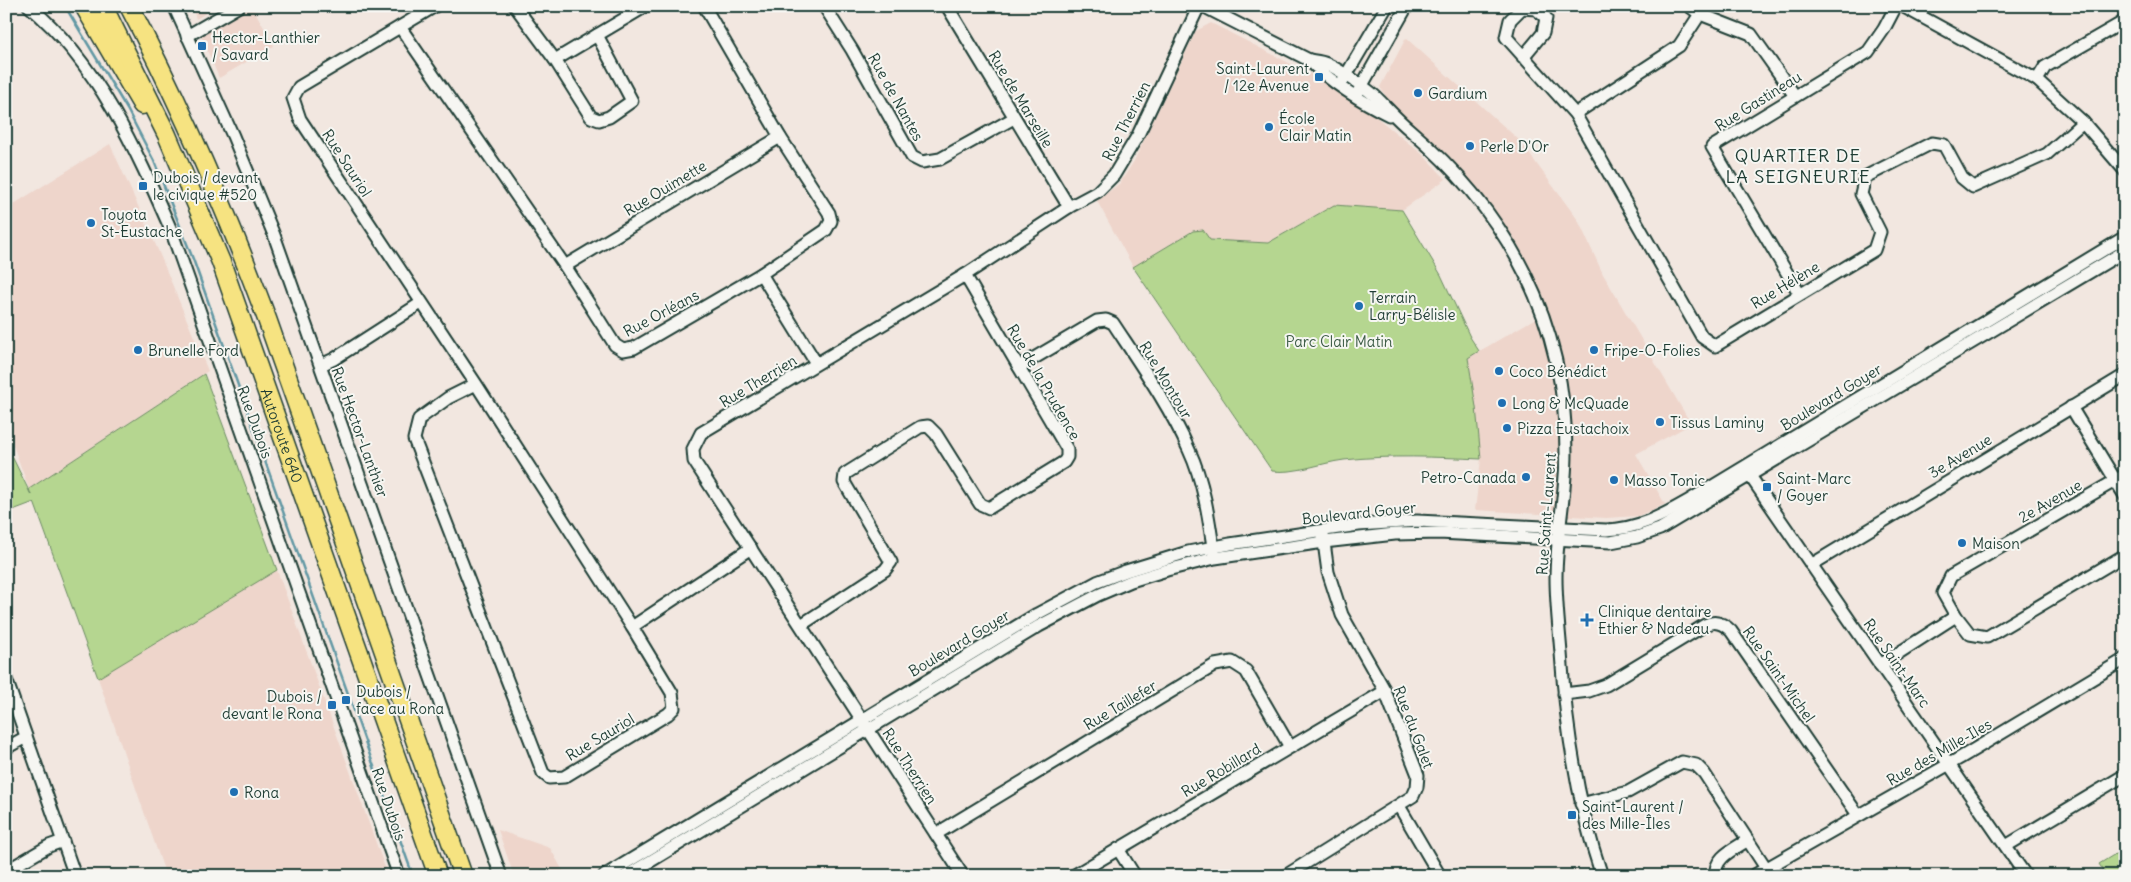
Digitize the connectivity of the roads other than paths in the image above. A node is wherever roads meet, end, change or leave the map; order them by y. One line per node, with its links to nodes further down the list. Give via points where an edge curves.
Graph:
1 (30, 6): 86 (street, Rue Dubois, via 68,44 97,84 132,145 171,230)
2 (84, 6): 37 (highway)
3 (103, 6): 37 (highway, Autoroute 640)
4 (129, 6): 34 (highway, Autoroute 640)
5 (141, 6): 34 (highway)
6 (174, 6): 24 (street, Rue Hector-Lanthier)
7 (239, 6): 24 (street)
8 (435, 6): 22 (street, Rue Sauriol)
9 (515, 6): 26 (street)
10 (646, 6): 23 (street)
11 (704, 6): 35 (street, Rue Orléans)
12 (824, 6): 32 (street, Rue de Nantes, via 912,157 922,162 940,159)
13 (947, 6): 32 (street, Rue de Marseille)
14 (1201, 6): 27 (street, Rue Saint-Laurent, via 1309,60 1320,72); 38 (street, Rue Therrien, via 1138,135 1114,176 1097,192)
15 (1387, 6): 27 (street)
16 (1408, 6): 29 (street)
17 (1689, 6): 20 (street)
18 (1896, 6): 30 (street, Rue Gastineau, via 1868,52)
19 (1902, 6): 28 (street)
20 (1700, 14): 30 (street, via 1751,34); 31 (street, via 1680,46)
21 (2125, 21): 28 (street, via 2045,67)
22 (400, 27): 41 (street, Rue Orléans); 45 (street, Rue Sauriol, via 298,87 293,98 300,120)
23 (596, 35): 26 (street); 26 (street, via 632,101 609,117 599,120 591,116)
24 (187, 36): 47 (street, Rue Hector-Lanthier, via 269,222)
25 (1523, 57): 31 (street, Rue Hélène)
26 (555, 60)
27 (1343, 80): 29 (street, Rue Saint-Laurent)
28 (2037, 80): 33 (street)
29 (1359, 91): 55 (street, Rue Saint-Laurent, via 1373,107 1393,116 1471,190 1505,238 1532,288 1552,344 1563,403 1566,458)
30 (1795, 96): 44 (street, Rue Gastineau, via 1712,147)
31 (1575, 114): 44 (street, Rue Hélène, via 1702,337 1715,346)
32 (1014, 118): 38 (street, Rue de Marseille)
33 (2083, 122): 36 (street); 44 (street, Rue Hélène, via 2047,154 1973,187 1962,178 1944,145 1932,143 1865,177 1861,194 1880,232 1874,250)
34 (192, 135): 88 (highway, Autoroute 640, via 267,319)
35 (780, 137): 41 (street, Rue Ouimette); 42 (street, Rue Orléans, via 830,221 826,230)
36 (2125, 170)
37 (188, 182): 87 (highway, Autoroute 640, via 246,330)
38 (1069, 207): 43 (street, Rue Therrien)
39 (2125, 237): 52 (street, Boulevard Goyer)
40 (2125, 251): 52 (street, Boulevard Goyer)
41 (565, 266): 42 (street, Rue Orléans, via 615,345 623,350 634,348)
42 (761, 274): 46 (street)
43 (965, 275): 46 (street, Rue Therrien); 48 (street, Rue de la Prudence)
44 (1800, 293)
45 (421, 303): 47 (street); 50 (street, Rue Sauriol)
46 (816, 363): 57 (street, Rue Therrien, via 701,433 693,449 694,461)
47 (321, 365): 89 (street, Rue Hector-Lanthier)
48 (1019, 367): 58 (street, Rue Montour, via 1097,321 1113,323 1152,381 1190,451 1202,489); 62 (street, Rue de la Prudence, via 1067,449 1068,457 1064,462 990,508 980,504 936,434 928,426 920,427 845,474 844,482 891,562 884,570)
49 (2125, 375): 51 (street, 3e Avenue)
50 (476, 384): 63 (street, Rue Sauriol); 63 (street, Rue Sauriol, via 448,398 419,419 414,439 543,773 549,778 564,776 674,708 672,693)
51 (2071, 407): 53 (street); 60 (street, 3e Avenue)
52 (1747, 471): 55 (street, Boulevard Goyer, via 1646,522 1616,529); 60 (street, Rue Saint-Marc)
53 (2120, 478): 54 (street); 61 (street, 2e Avenue, via 1951,576 1943,593)
54 (2125, 496)
55 (1559, 534): 56 (street, Boulevard Goyer, via 1417,521); 68 (street, Rue Saint-Laurent, via 1556,585)
56 (1323, 536): 58 (street, Boulevard Goyer); 67 (street, Rue du Galet, via 1328,572 1342,615)
57 (751, 548): 62 (street, Rue Therrien); 63 (street)
58 (1214, 552): 69 (street, Boulevard Goyer, via 1131,581 1083,602)
59 (2125, 555): 61 (street, via 1986,637 1970,634)
60 (1811, 565): 65 (street, Rue Saint-Marc)
61 (1956, 616): 65 (street)
62 (801, 625): 69 (street, Rue Therrien)
63 (632, 626)
64 (2125, 659): 73 (street, Rue des Mille-Iles)
65 (1880, 665): 73 (street, Rue Saint-Marc)
66 (6, 680): 70 (street)
67 (1385, 691): 71 (street, Rue Robillard); 76 (street, Rue du Galet, via 1418,775 1418,787 1413,796)
68 (1564, 694): 75 (street, Rue Saint-Laurent); 77 (street, Rue Saint-Michel, via 1606,685 1705,626 1720,623 1731,631)
69 (865, 724): 78 (street, Rue Therrien); 90 (street, Boulevard Goyer); 91 (street, Boulevard Goyer)
70 (26, 737): 72 (street); 80 (street)
71 (1290, 747): 78 (street, Rue Taillefer, via 1246,671 1232,662 1215,664); 82 (street, Rue Robillard)
72 (6, 748)
73 (1948, 764): 77 (street, Rue des Mille-Iles); 81 (street, Rue Saint-Marc)
74 (2125, 775): 81 (street)
75 (1581, 804): 79 (street, via 1628,792 1677,763 1690,762 1704,773); 97 (street, Rue Saint-Laurent)
76 (1399, 806): 95 (street, Rue du Galet); 96 (street)
77 (1858, 815): 83 (street, Rue des Mille-Iles)
78 (936, 834): 92 (street, Rue Therrien)
79 (1748, 840): 83 (street); 98 (street, via 1718,860)
80 (63, 841): 84 (street); 85 (street)
81 (2006, 846): 100 (street, Rue Saint-Marc)
82 (1118, 849): 93 (street, Rue Robillard); 94 (street)
83 (1766, 868): 99 (street, Rue des Mille-Iles)
84 (6, 871)
85 (75, 876)
86 (399, 876)
87 (438, 876)
88 (462, 876)
89 (501, 876)
90 (604, 876)
91 (626, 876)
92 (963, 876)
93 (1073, 876)
94 (1135, 876)
95 (1285, 876)
96 (1440, 876)
97 (1602, 876)
98 (1716, 876)
99 (1753, 876)
100 (2026, 876)

